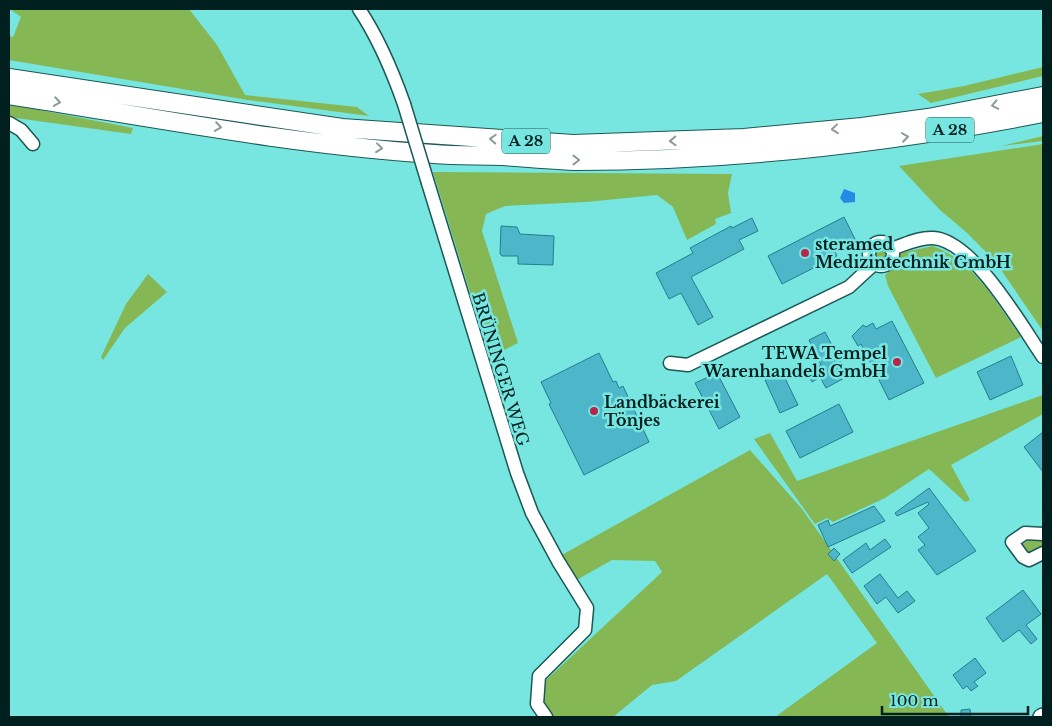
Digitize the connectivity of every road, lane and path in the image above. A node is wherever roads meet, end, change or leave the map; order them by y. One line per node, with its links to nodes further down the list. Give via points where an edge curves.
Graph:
1 (359, 9): 14 (street, BRÜNINGER WEG, bridge, via 376,34 404,104 532,513 587,608 585,630 540,676 537,704)
2 (9, 78): 4 (highway, A 28, one-way to 2, via 928,118 842,128 744,138 573,144 342,128)
3 (9, 95): 5 (highway, A 28, one-way to 5, via 339,144 434,154 573,161 746,154 857,144)
4 (1043, 96)
5 (1043, 113)
6 (9, 123): 7 (street, via 21,130)
7 (33, 144)
8 (891, 249): 9 (street, via 888,263); 9 (street, via 882,242 874,244 868,254); 10 (street, via 932,238 960,248 982,270)
9 (874, 264): 11 (street, via 849,287 830,297 688,365)
10 (1042, 353)
11 (670, 363)
12 (1043, 534): 13 (street, via 1025,533 1012,542 1029,560)
13 (1043, 553)
14 (546, 717)

